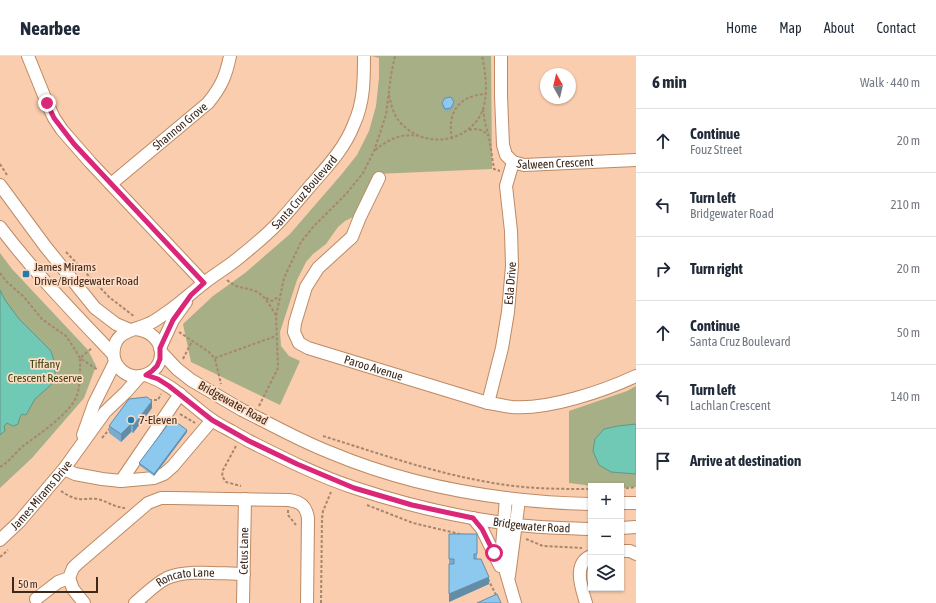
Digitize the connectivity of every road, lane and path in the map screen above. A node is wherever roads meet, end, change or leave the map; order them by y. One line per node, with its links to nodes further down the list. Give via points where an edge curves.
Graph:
1 (28, 56): 19 (street, via 54,118)
2 (230, 56): 19 (street, Shannon Grove, via 226,74 208,103)
3 (364, 56): 22 (street, Santa Cruz Boulevard, via 362,103 343,147 279,222 234,262)
4 (395, 56): 7 (path)
5 (482, 56): 8 (path)
6 (501, 56): 15 (street, Salween Crescent, via 503,145 506,155)
7 (388, 94): 10 (path, via 398,120); 13 (path, via 386,115)
8 (485, 94): 9 (path, via 483,108); 12 (path, via 470,97 457,106 450,122)
9 (468, 130): 11 (path, via 480,129); 12 (path)
10 (418, 136): 12 (path, via 432,140); 13 (path, via 395,137)
11 (489, 137)
12 (452, 138)
13 (374, 151): 26 (path, via 346,194 301,242 284,278)
14 (636, 160): 15 (street, Salween Crescent, via 524,165)
15 (513, 162): 40 (street, Esla Drive, via 506,186 512,266 508,312)
16 (0, 164): 18 (path)
17 (379, 178): 40 (street, Paroo Avenue, via 352,237 318,268 306,287 295,323 294,332 299,343 308,348)
18 (5, 182): 29 (street, via 45,246 95,308 116,324)
19 (111, 184): 24 (street)
20 (0, 227): 32 (street, via 23,257)
21 (64, 250): 29 (path)
22 (220, 271): 24 (street, Santa Cruz Boulevard); 27 (path, via 235,287 256,291)
23 (0, 273): 46 (path, via 42,319 66,336 80,358 80,378 77,397 63,415)
24 (204, 283): 25 (street, Santa Cruz Boulevard)
25 (191, 295): 29 (street, Santa Cruz Boulevard, via 150,324); 30 (street, Santa Cruz Boulevard, via 173,320)
26 (279, 296): 27 (path, via 272,301); 28 (path)
27 (265, 298): 28 (path)
28 (276, 316): 33 (path, via 276,336)
29 (134, 326): 31 (street, via 151,334); 32 (street, via 118,339 114,346)
30 (171, 327): 31 (street, Santa Cruz Boulevard); 33 (path)
31 (161, 350): 34 (street, via 157,366); 53 (street, Bridgewater Road, bridge, via 191,380 242,410 329,452 390,474 441,487)
32 (114, 358): 34 (street, via 119,369 125,373); 45 (street, James Mirams Drive)
33 (215, 358): 36 (path)
34 (143, 376): 37 (street, Bridgewater Road, via 158,379); 45 (street, James Mirams Drive, via 105,412)
35 (636, 376): 40 (street, Paroo Avenue, via 618,384 545,405 513,407)
36 (223, 388)
37 (180, 394): 42 (street, Bridgewater Road); 48 (street)
38 (158, 400): 39 (path)
39 (161, 402)
40 (488, 403)
41 (176, 410): 43 (path)
42 (212, 420): 48 (street, via 164,474 154,478); 61 (street, Bridgewater Road, bridge, via 297,464 354,488 412,505)
43 (196, 424)
44 (318, 434): 50 (path, via 419,466 476,480 525,487)
45 (79, 448): 47 (street, James Mirams Drive)
46 (0, 467)
47 (64, 469): 48 (street, via 87,477); 69 (street, James Mirams Drive, via 19,522)
48 (121, 480)
49 (636, 487): 51 (path)
50 (588, 489)
51 (624, 489)
52 (338, 494): 84 (path, via 331,492 323,511)
53 (506, 498): 56 (street, Bridgewater Road); 62 (street)
54 (245, 499): 55 (street); 74 (street, Cetus Lane); 76 (street, via 161,498 148,503 77,564)
55 (289, 500): 67 (path, via 288,515 296,525); 83 (street, via 300,503 307,512)
56 (519, 500): 60 (street, Bridgewater Road); 66 (street)
57 (624, 503): 58 (street)
58 (636, 503)
59 (364, 504): 68 (path, via 413,523)
60 (588, 504)
61 (473, 518): 62 (street, Bridgewater Road); 77 (street)
62 (504, 523): 66 (street, Bridgewater Road); 77 (street, via 503,562)
63 (636, 527): 64 (street)
64 (624, 528)
65 (588, 529): 66 (street, Bridgewater Road)
66 (516, 530): 71 (path, via 543,546); 77 (street)
67 (296, 531)
68 (470, 536)
69 (0, 540)
70 (624, 551): 72 (street)
71 (588, 552)
72 (636, 554)
73 (588, 555): 86 (street, via 580,571)
74 (244, 574): 81 (street, Roncato Lane, via 188,573 175,576 161,582); 82 (street, Cetus Lane)
75 (487, 575): 78 (path)
76 (69, 578): 79 (street, via 58,582); 80 (street, via 73,589)
77 (508, 581): 85 (street)
78 (498, 597)
79 (36, 599)
80 (84, 603)
81 (135, 603)
82 (243, 603)
83 (307, 603)
84 (321, 603)
85 (515, 603)
86 (586, 603)

